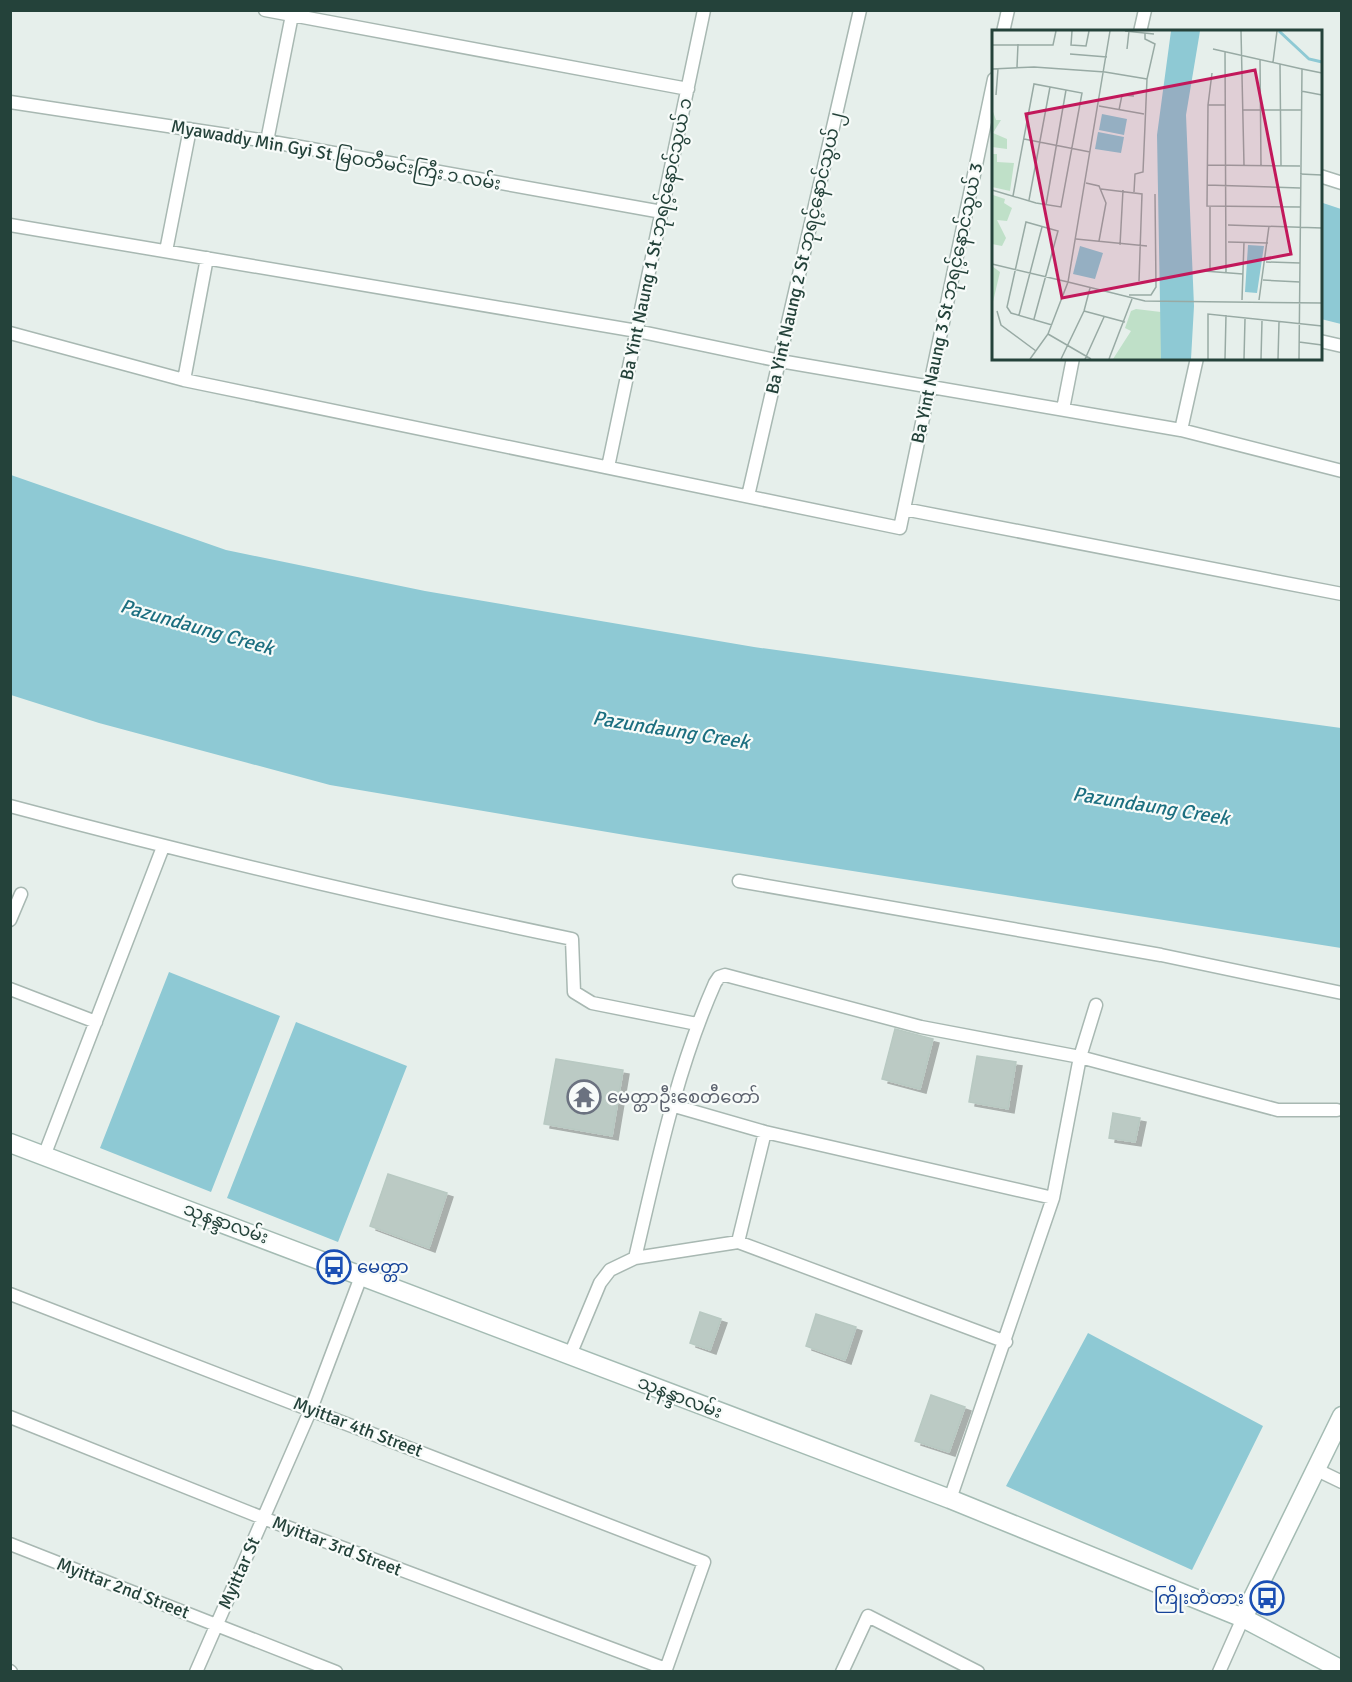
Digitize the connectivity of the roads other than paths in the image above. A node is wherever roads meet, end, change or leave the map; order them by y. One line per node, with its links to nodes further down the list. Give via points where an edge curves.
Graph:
1 (265, 10): 6 (street)
2 (704, 10): 10 (street, Ba Yint Naung 1 St ဘုရင့်နောင်သွယ် ၁)
3 (860, 10): 26 (street, Ba Yint Naung 2 St ဘုရင့်နောင်သွယ် ၂)
4 (1008, 10): 7 (street)
5 (1145, 10): 8 (street)
6 (292, 13): 10 (street); 13 (street)
7 (1003, 30)
8 (1140, 30)
9 (992, 84): 28 (street, Ba Yint Naung 3 St ဘုရင့်နောင်သွယ် 3)
10 (688, 89): 16 (street, Ba Yint Naung 1 St ဘုရင့်နောင်သွယ် ၁)
11 (10, 102): 12 (street, Myawaddy Min Gyi St မြဝတီမင်းကြီး ၁ လမ်း)
12 (190, 129): 13 (street, Myawaddy Min Gyi St မြဝတီမင်းကြီး ၁ လမ်း); 18 (street)
13 (267, 141): 16 (street, Myawaddy Min Gyi St မြဝတီမင်းကြီး ၁ လမ်း)
14 (1322, 177): 15 (street)
15 (1341, 183)
16 (662, 212): 20 (street, Ba Yint Naung 1 St ဘုရင့်နောင်သွယ် ၁)
17 (10, 225): 18 (street)
18 (166, 251): 19 (street)
19 (207, 258): 20 (street); 27 (street)
20 (637, 332): 26 (street); 31 (street, Ba Yint Naung 1 St ဘုရင့်နောင်သွယ် ၁)
21 (10, 333): 27 (street)
22 (1322, 341): 23 (street)
23 (1341, 346)
24 (1073, 360): 29 (street)
25 (1197, 360): 30 (street)
26 (780, 361): 28 (street); 33 (street, Ba Yint Naung 2 St ဘုရင့်နောင်သွယ် ၂)
27 (184, 380): 31 (street)
28 (930, 387): 29 (street); 34 (street, Ba Yint Naung 3 St ဘုရင့်နောင်သွယ် 3)
29 (1063, 409): 30 (street)
30 (1181, 430): 32 (street)
31 (608, 467): 33 (street)
32 (1341, 471)
33 (748, 496): 34 (street, Ba Yint Naung 3 St ဘုရင့်နောင်သွယ် 3, via 900,528)
34 (904, 509): 35 (street)
35 (1341, 594)
36 (10, 806): 37 (street)
37 (163, 847): 44 (street); 45 (street, via 572,939 574,992 592,1003)
38 (739, 881): 42 (street, via 1161,955)
39 (21, 894): 40 (street)
40 (10, 920)
41 (10, 989): 44 (street)
42 (1341, 993)
43 (1096, 1005): 46 (street)
44 (96, 1022): 51 (street)
45 (697, 1023): 46 (street, via 714,982 725,975 921,1027); 47 (street)
46 (1080, 1057): 48 (street, via 1278,1110); 52 (street)
47 (671, 1105): 49 (street); 54 (street)
48 (1337, 1110)
49 (765, 1132): 52 (street); 53 (street)
50 (10, 1143): 51 (main road, သုနန္ဒာလမ်း)
51 (44, 1155): 55 (main road, သုနန္ဒာလမ်း)
52 (1053, 1198): 57 (street)
53 (738, 1242): 54 (street); 57 (street)
54 (635, 1258): 58 (street, via 604,1276)
55 (362, 1274): 58 (main road, သုနန္ဒာလမ်း); 59 (street, Myittar St)
56 (10, 1294): 59 (street, Myittar 4th Street)
57 (1006, 1342): 64 (street)
58 (570, 1355): 64 (main road, သုနန္ဒာလမ်း)
59 (311, 1409): 65 (street, Myittar St); 69 (street, Myittar 4th Street, via 704,1562)
60 (1341, 1416): 62 (main road)
61 (10, 1417): 65 (street, Myittar 3rd Street)
62 (1316, 1469): 63 (street); 67 (main road)
63 (1341, 1482)
64 (950, 1499): 67 (main road, သုနန္ဒာလမ်း)
65 (263, 1518): 68 (street, Myittar St); 69 (street, Myittar 3rd Street)
66 (10, 1544): 68 (street, Myittar 2nd Street)
67 (1243, 1618): 70 (main road, သုနန္ဒာလမ်း); 75 (street)
68 (217, 1624): 71 (street, Myittar St); 72 (street, Myittar 2nd Street)
69 (666, 1670)
70 (1341, 1670)
71 (196, 1671)
72 (336, 1671)
73 (842, 1671): 74 (street, via 868,1617)
74 (978, 1671)
75 (1219, 1671)

